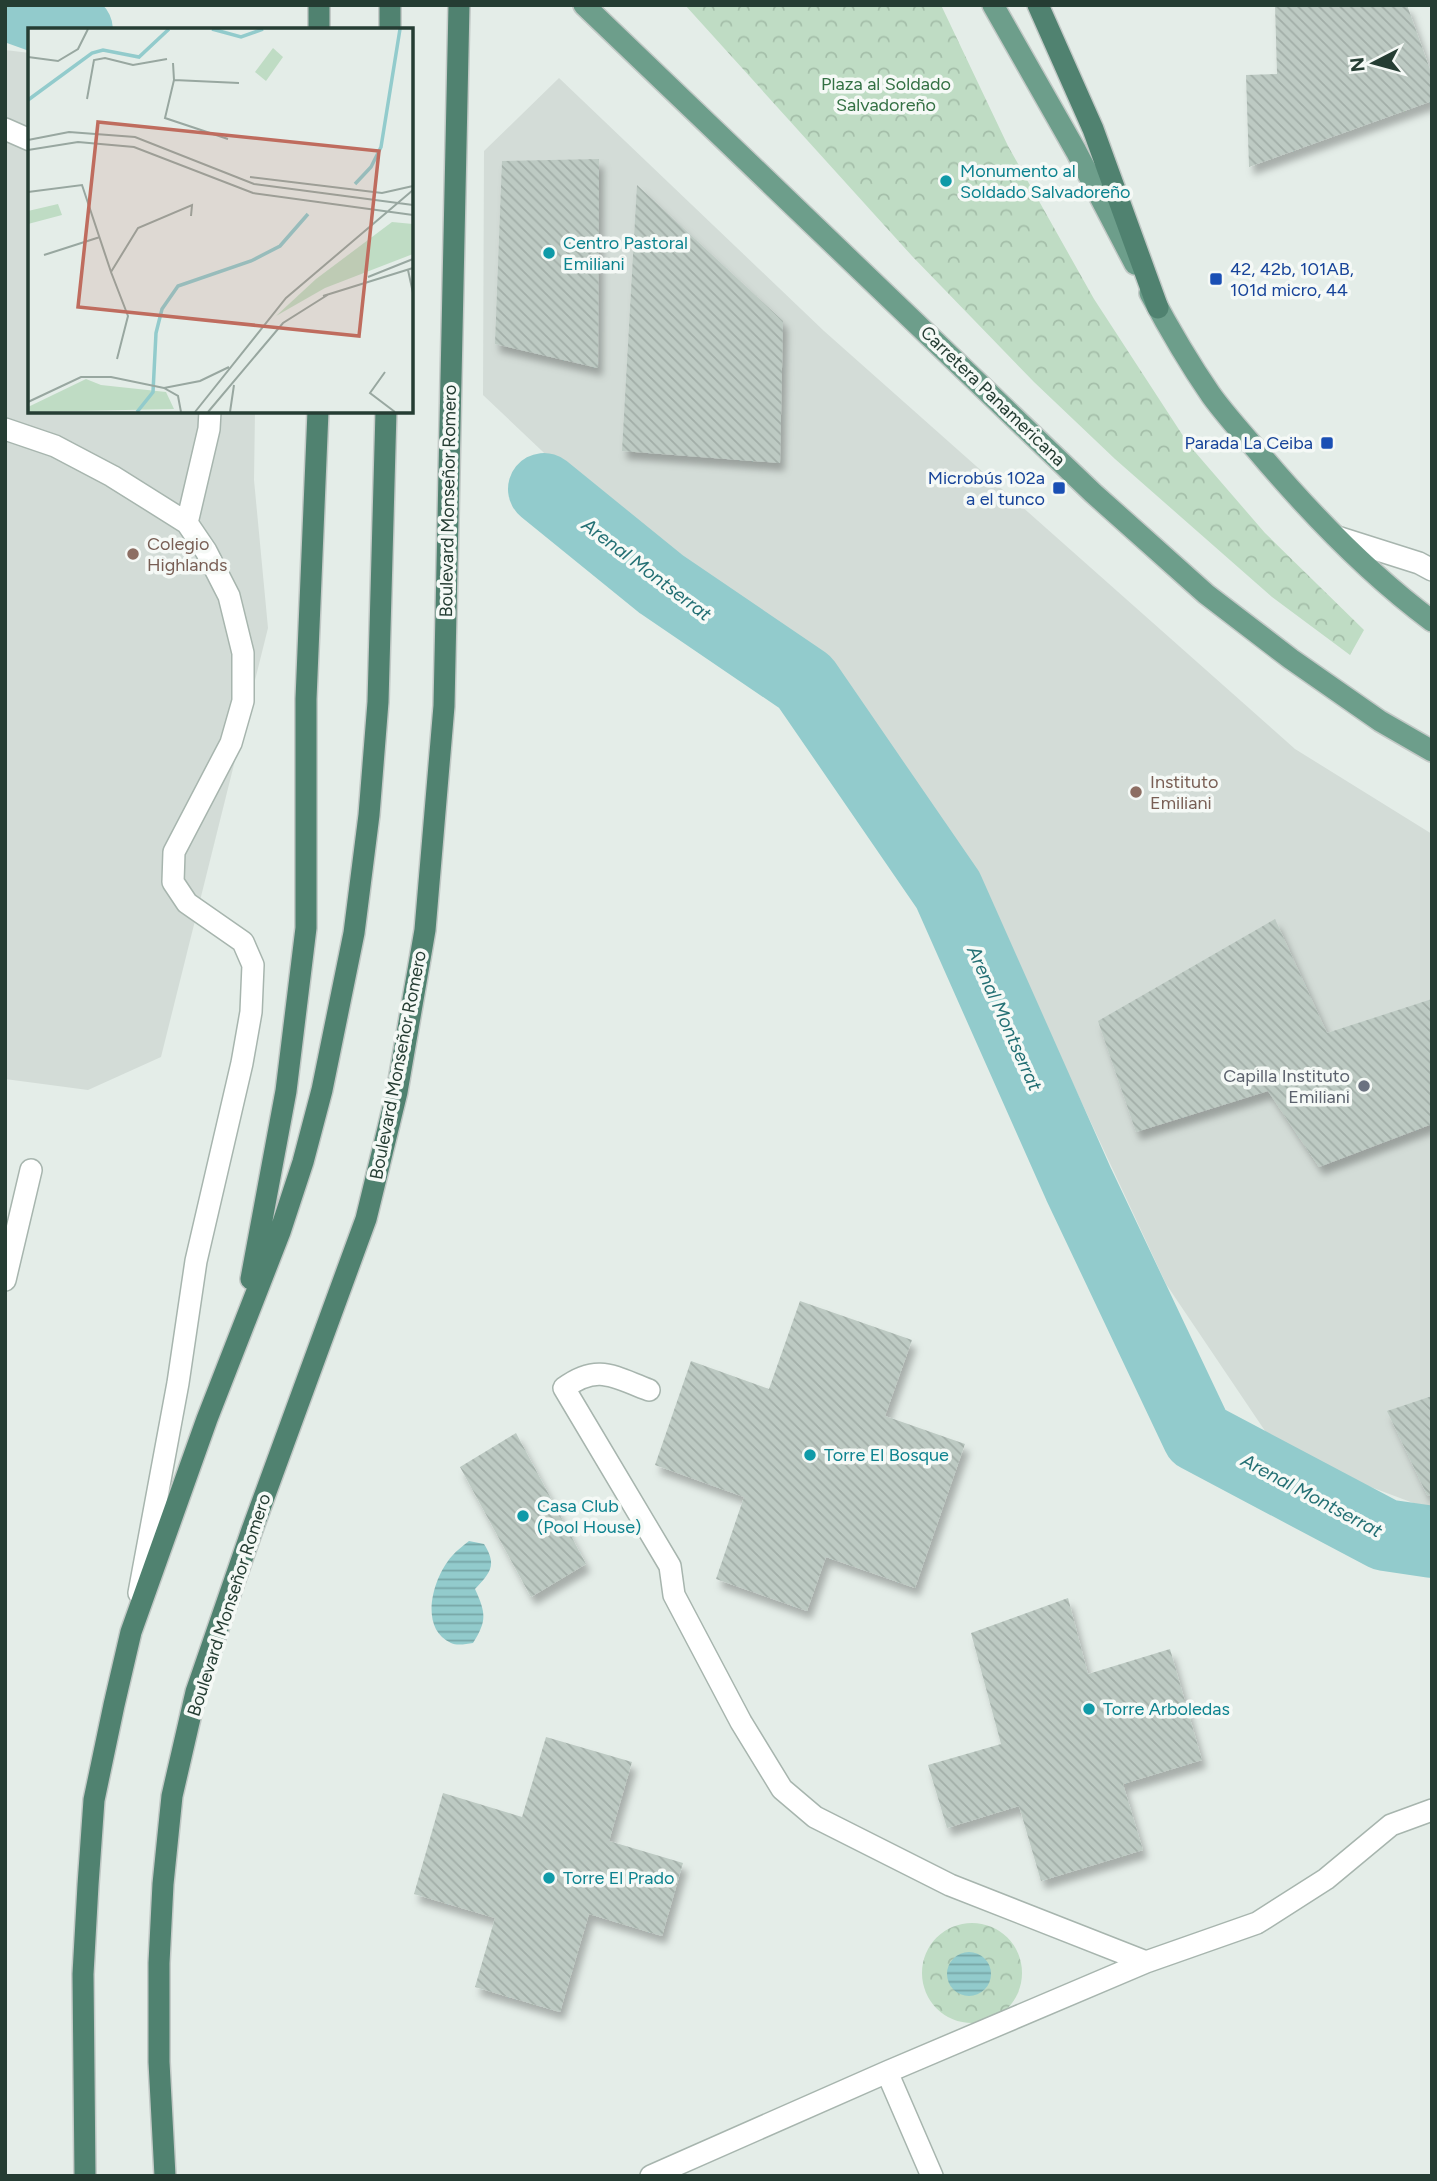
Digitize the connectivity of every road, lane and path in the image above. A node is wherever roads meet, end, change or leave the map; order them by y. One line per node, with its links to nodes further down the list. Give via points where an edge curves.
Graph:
1 (319, 5): 7 (highway)
2 (390, 5): 8 (highway)
3 (459, 5): 30 (highway, Boulevard Monseñor Romero, via 444,706 425,930 397,1092 366,1219 196,1692 172,1796 159,1963)
4 (584, 5): 20 (main road, Carretera Panamericana, via 1093,493 1206,594 1369,713)
5 (993, 5): 11 (main road)
6 (1038, 5): 11 (highway, via 1093,129)
7 (319, 28)
8 (390, 28)
9 (5, 129): 10 (street)
10 (28, 138)
11 (1158, 308): 17 (main road, via 1211,395)
12 (318, 413): 23 (highway, via 306,699 306,928 286,1091)
13 (386, 413): 23 (highway, via 378,702 354,933 303,1162)
14 (212, 417): 16 (street)
15 (5, 429): 16 (street, via 55,446)
16 (187, 523): 25 (street, via 229,596 243,653 243,701 232,743 174,852 173,882 187,903 243,942 254,965 242,1063 196,1261)
17 (1336, 537): 18 (street); 19 (main road)
18 (1432, 570)
19 (1432, 621)
20 (1432, 751)
21 (31, 1170): 22 (street)
22 (5, 1280)
23 (240, 1336): 25 (highway)
24 (649, 1390): 27 (street, via 601,1372 578,1378 564,1388 670,1566 674,1595 741,1722 782,1788 816,1817 950,1885)
25 (131, 1632): 29 (highway, via 93,1812 83,1974)
26 (1432, 1810): 27 (street, via 1391,1825 1326,1879 1257,1923)
27 (1146, 1962): 28 (street)
28 (887, 2072): 31 (street); 32 (street)
29 (85, 2176)
30 (165, 2176)
31 (651, 2176)
32 (933, 2176)

